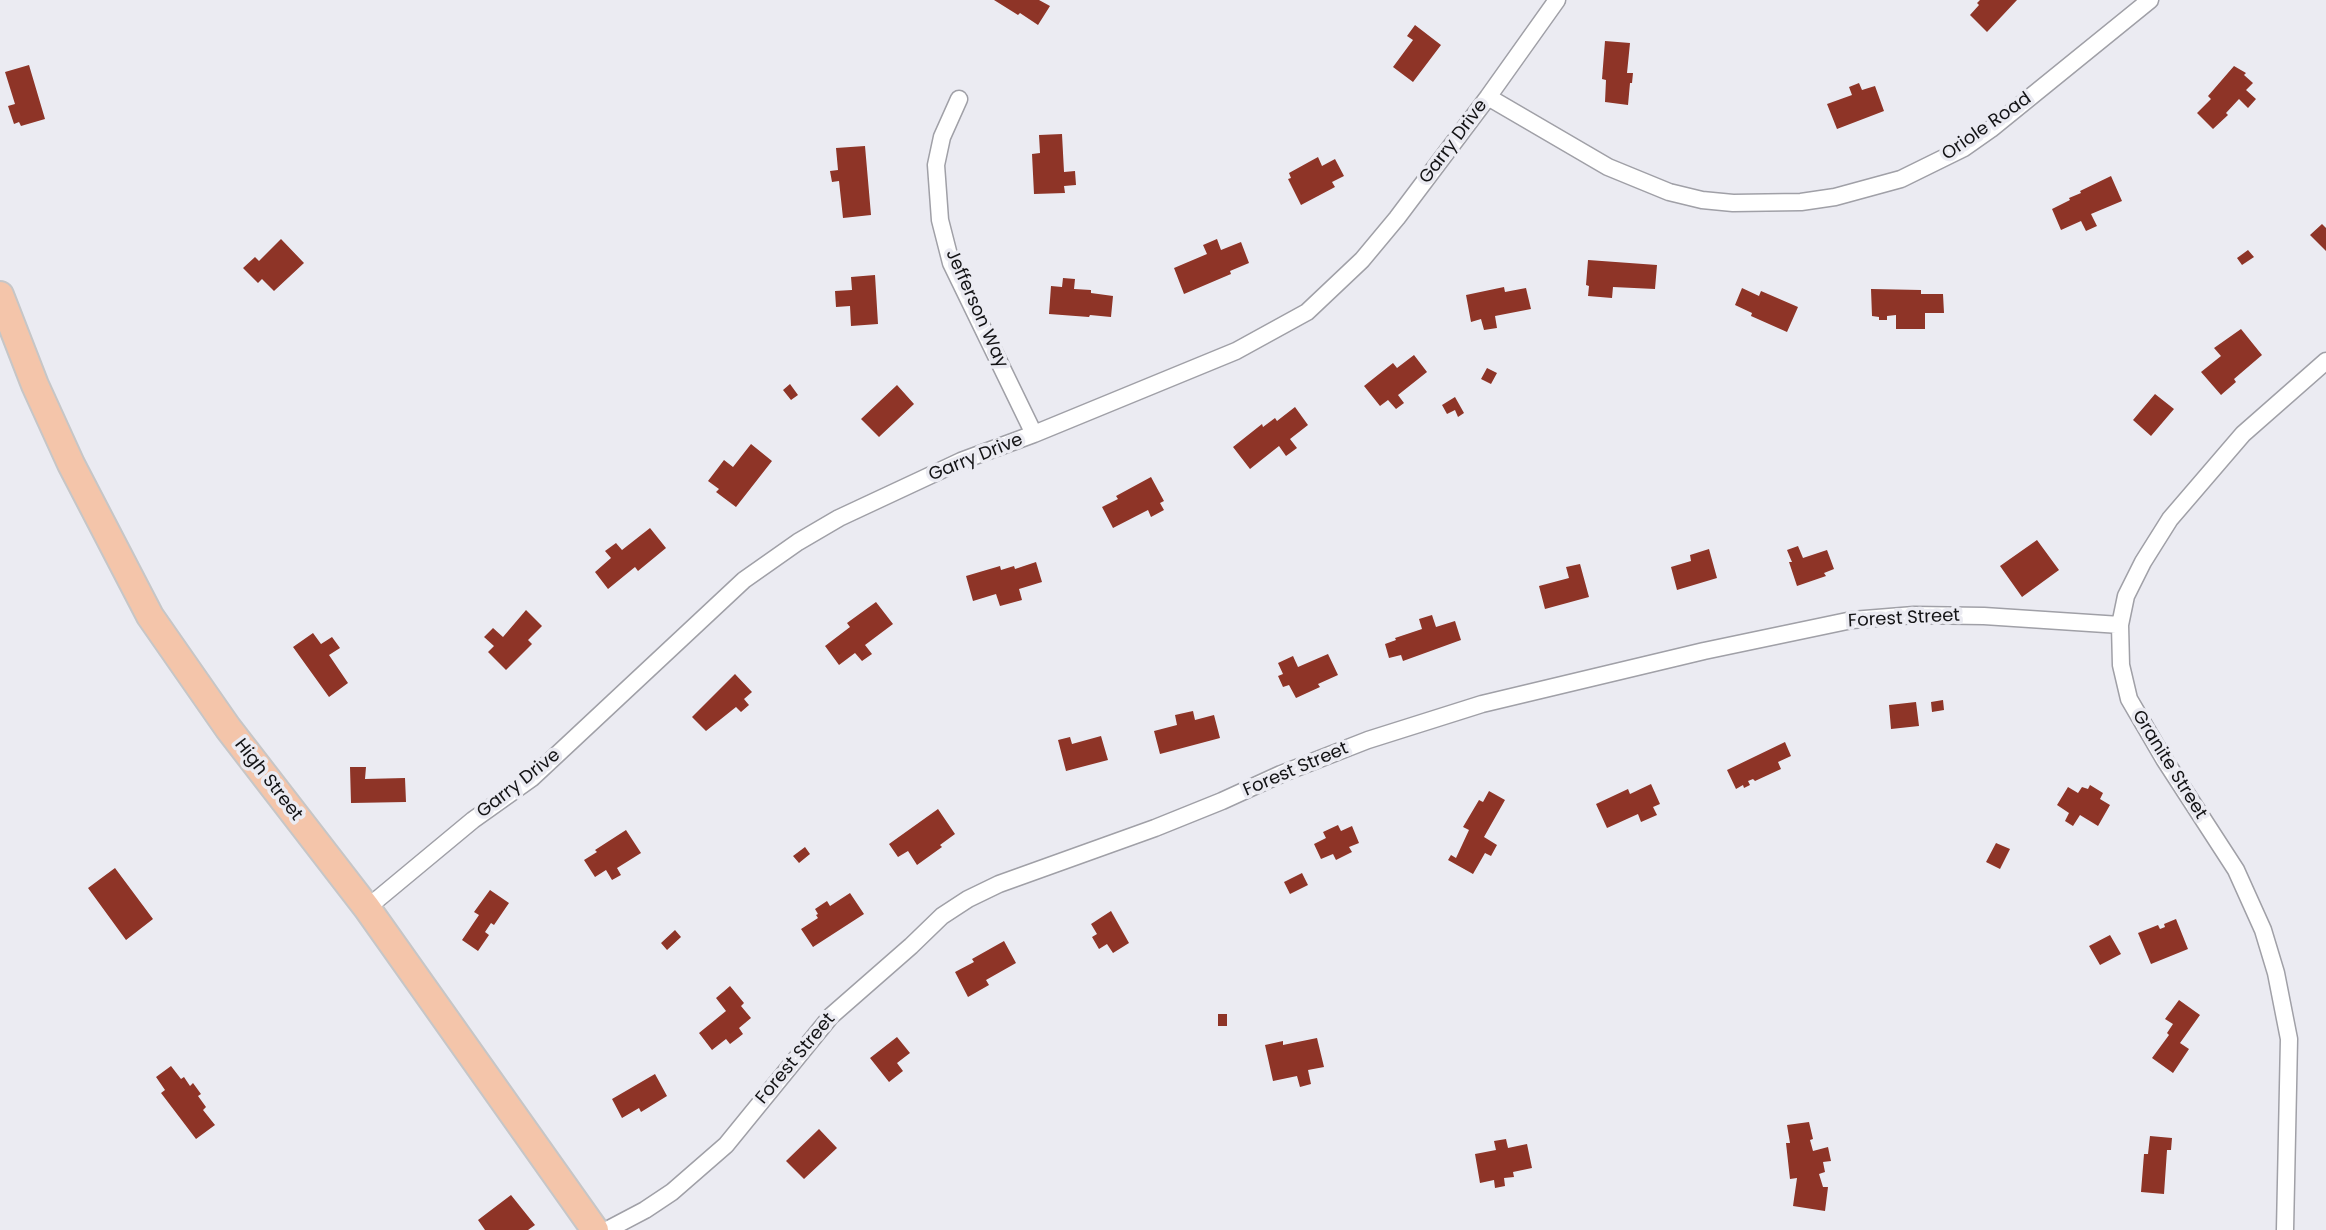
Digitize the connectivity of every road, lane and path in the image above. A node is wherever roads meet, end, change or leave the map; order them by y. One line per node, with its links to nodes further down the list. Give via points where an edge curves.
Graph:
1 (1558, 0): 3 (street, Garry Drive)
2 (2150, 0): 3 (street, Oriole Road, via 1964,148 1901,179 1801,202 1732,203 1669,192 1608,167)
3 (1488, 97): 7 (street, Garry Drive, via 1362,260 1307,312 1236,351)
4 (959, 99): 7 (street, Jefferson Way, via 938,149 940,220 951,263)
5 (0, 295): 9 (main road, High Street, via 56,432 145,607 228,728)
6 (2326, 361): 8 (street, Granite Street, via 2244,434 2170,519 2126,596)
7 (1034, 434): 9 (street, Garry Drive, via 961,461 839,518 744,580 532,778 473,820)
8 (2120, 625): 11 (street, Forest Street, via 1914,615 1852,620 1662,660 1482,704 1368,740 1222,802 999,884 942,916 831,1016 717,1153 672,1192); 12 (street, Granite Street, via 2121,665 2129,699 2236,870 2276,973 2289,1039)
9 (368, 908): 10 (main road, High Street)
10 (595, 1230)
11 (607, 1230)
12 (2286, 1230)

